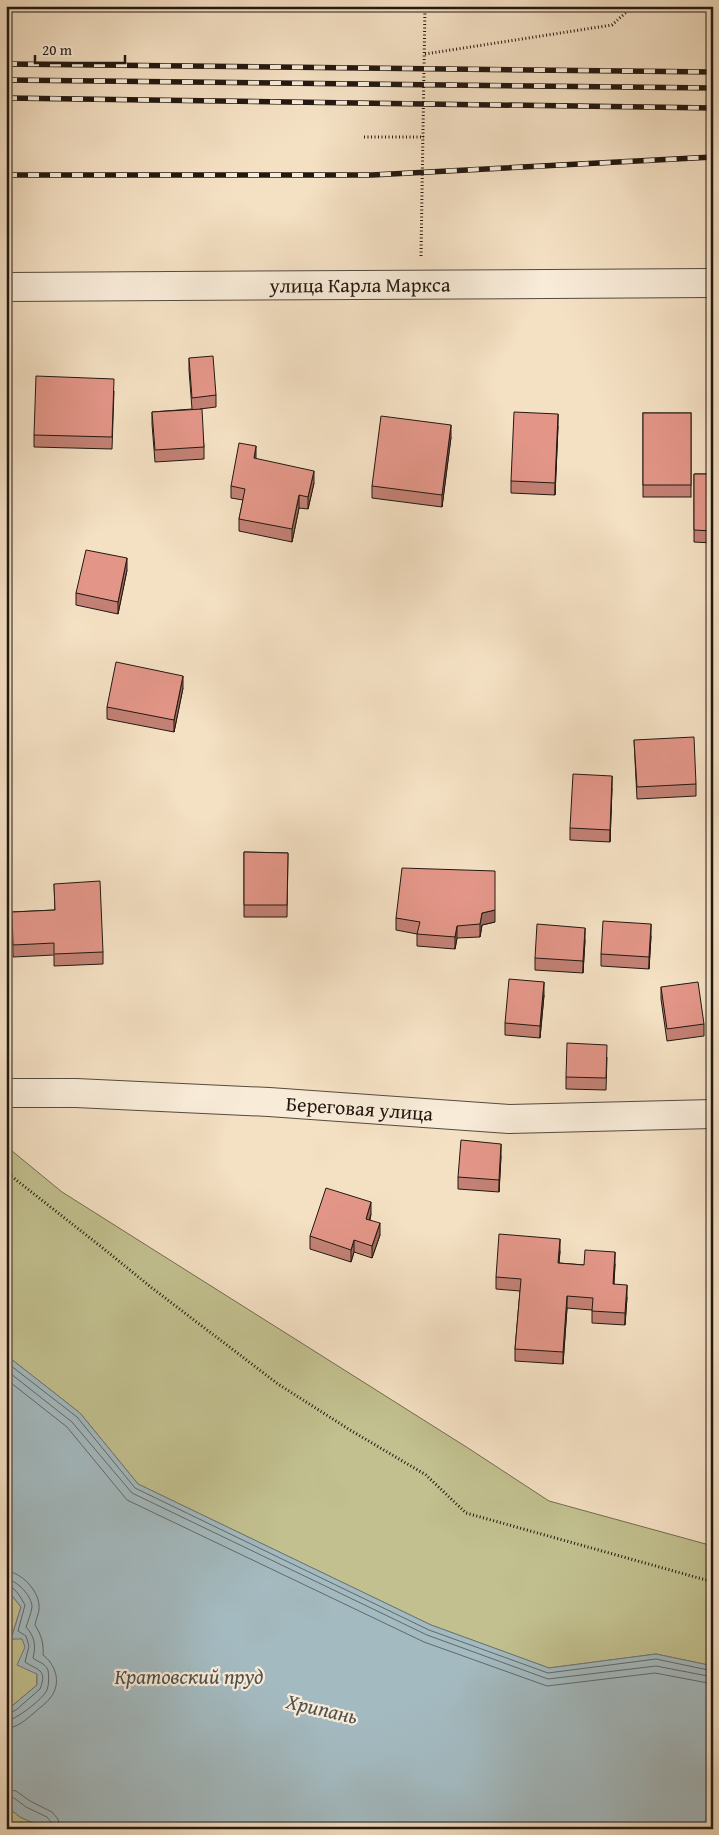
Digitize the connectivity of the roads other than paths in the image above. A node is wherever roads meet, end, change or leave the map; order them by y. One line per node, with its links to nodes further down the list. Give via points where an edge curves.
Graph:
1 (713, 283): 2 (street, улица Карла Маркса)
2 (6, 288)
3 (6, 1093): 4 (street, Береговая улица, via 269,1102 509,1119)
4 (713, 1114)

